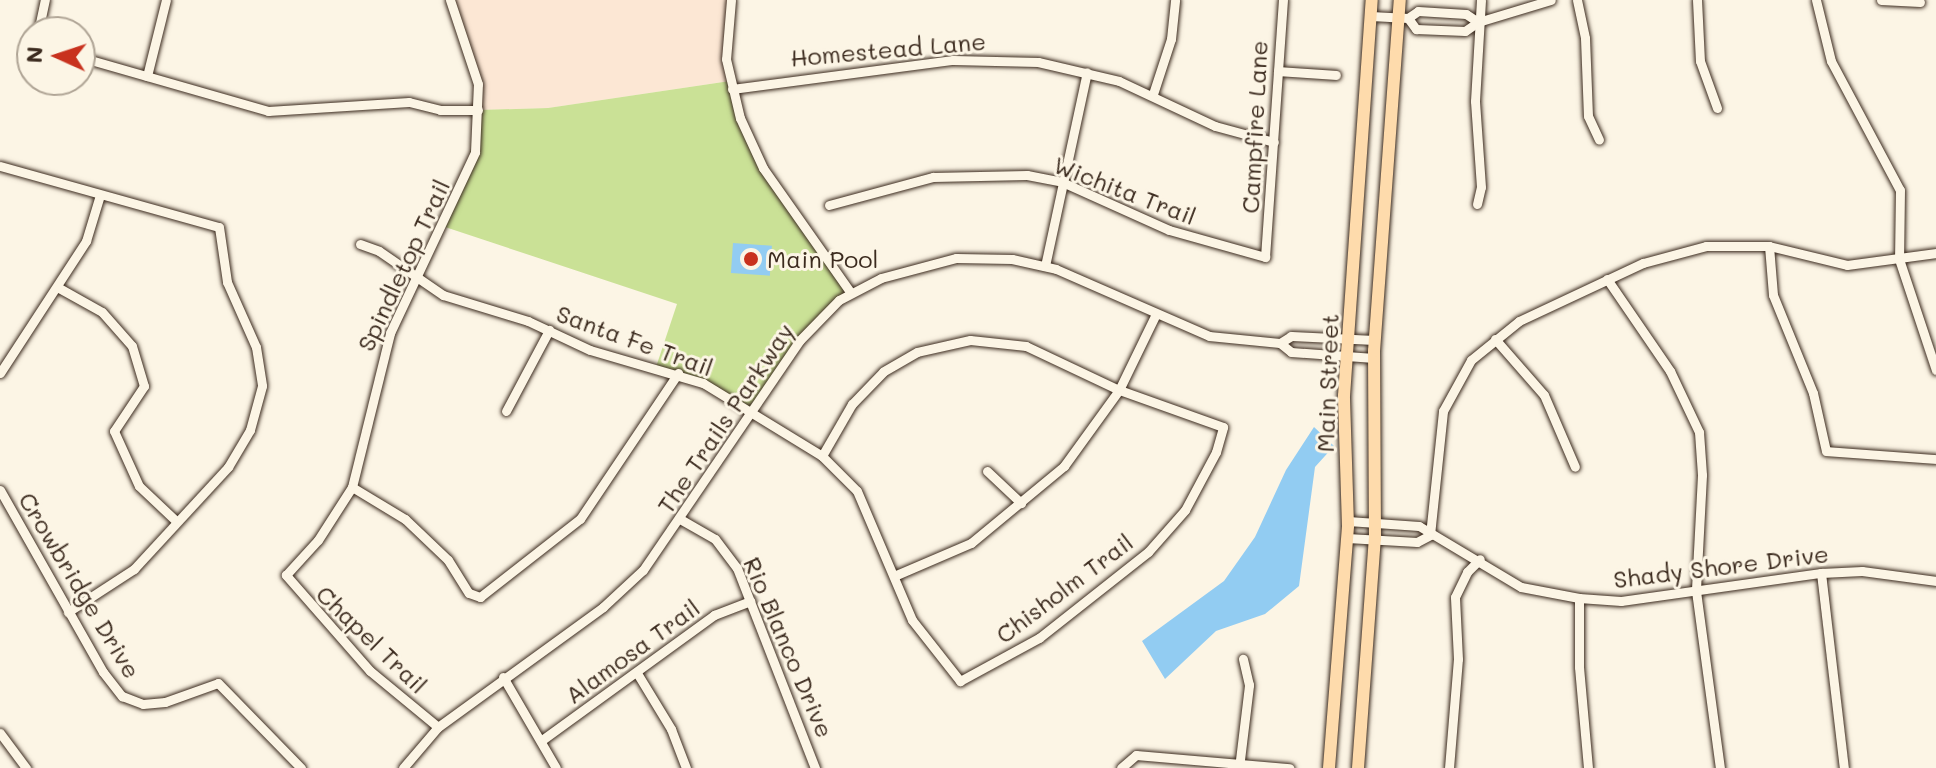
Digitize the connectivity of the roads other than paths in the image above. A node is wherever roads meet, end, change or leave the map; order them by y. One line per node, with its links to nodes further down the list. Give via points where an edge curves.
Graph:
1 (166, 0): 22 (street)
2 (450, 0): 26 (street, Spindletop Trail, via 478,84)
3 (731, 0): 23 (street, via 726,30)
4 (1175, 0): 24 (street, via 1171,39)
5 (1283, 0): 19 (street, Campfire Lane)
6 (1372, 0): 15 (main road, Main Street)
7 (1400, 0): 16 (main road, Main Street)
8 (1481, 0): 17 (street)
9 (1551, 0): 17 (street)
10 (1577, 0): 27 (street, via 1585,38 1588,116)
11 (1697, 0): 25 (street, via 1700,61)
12 (1816, 0): 38 (street, via 1831,61 1900,190)
13 (1881, 0): 14 (street)
14 (1920, 2)
15 (1371, 16): 16 (street); 46 (main road, Main Street)
16 (1404, 18): 17 (street, via 1418,11 1466,14); 17 (street, via 1416,29 1465,31); 48 (main road, Main Street)
17 (1478, 22): 32 (street)
18 (96, 62): 22 (street)
19 (1278, 71): 21 (street); 28 (street, Campfire Lane)
20 (1087, 72): 23 (street, Homestead Lane, via 1038,62 953,60); 24 (street, Homestead Lane); 30 (street)
21 (1336, 75)
22 (147, 76): 26 (street, via 268,111 409,102 440,110)
23 (732, 89): 43 (street, via 763,168)
24 (1153, 94): 28 (street, Homestead Lane, via 1215,126)
25 (1717, 108)
26 (478, 110): 40 (street, Spindletop Trail, via 475,152)
27 (1599, 140)
28 (1274, 142): 37 (street, Campfire Lane)
29 (0, 166): 31 (street)
30 (1062, 182): 33 (street, Wichita Trail, via 995,172 952,174); 37 (street, Wichita Trail, via 1169,230); 39 (street)
31 (100, 195): 42 (street, via 86,241); 66 (street, via 219,227 227,282 256,347 262,386 250,430 228,467)
32 (1477, 204)
33 (829, 205)
34 (360, 244): 40 (street, Santa Fe Trail, via 379,251)
35 (1769, 246): 38 (street, via 1826,263); 41 (street, via 1684,250); 59 (street, via 1773,295 1813,393 1826,451)
36 (1936, 253): 38 (street)
37 (1265, 257)
38 (1899, 259): 52 (street)
39 (1045, 266): 43 (street, The Trails Parkway, via 956,258 902,269); 44 (street, The Trails Parkway)
40 (415, 279): 45 (street, Santa Fe Trail, via 443,295); 62 (street, Spindletop Trail, via 378,365)
41 (1607, 279): 47 (street); 77 (street, via 1670,371 1699,432)
42 (59, 288): 53 (street); 66 (street, via 102,312 132,346 144,386 114,431 139,486)
43 (851, 293): 57 (street, The Trails Parkway, via 799,341)
44 (1155, 316): 49 (street, The Trails Parkway, via 1209,336); 55 (street)
45 (549, 330): 54 (street, Santa Fe Trail, via 590,350); 56 (street)
46 (1348, 339): 48 (street, The Trails Parkway); 49 (street, The Trails Parkway, via 1291,336); 50 (main road, Main Street)
47 (1495, 339): 60 (street, via 1544,395); 69 (street, via 1471,360 1443,411)
48 (1375, 340): 51 (main road, Main Street)
49 (1280, 343): 50 (street, The Trails Parkway, via 1291,352)
50 (1347, 356): 51 (street, The Trails Parkway); 67 (main road, Main Street)
51 (1374, 358): 68 (main road, Main Street)
52 (1936, 370)
53 (0, 373)
54 (678, 373): 57 (street, Santa Fe Trail); 62 (street, via 580,519 484,595 475,596 405,519)
55 (1119, 390): 58 (street, via 1026,346 991,339 936,345 894,364 871,383); 64 (street, via 1064,466); 84 (street, Chisholm Trail, via 1223,427 1216,452 1185,510 1148,552 1039,638)
56 (506, 411)
57 (754, 413): 58 (street, Santa Fe Trail); 65 (street, The Trails Parkway, via 715,461)
58 (822, 456): 75 (street, Santa Fe Trail, via 857,491)
59 (1936, 459)
60 (1575, 467)
61 (987, 471): 64 (street)
62 (352, 487): 74 (street, Spindletop Trail, via 318,540)
63 (0, 490): 80 (street, Crowbridge Drive)
64 (1021, 503): 75 (street, via 971,543)
65 (680, 519): 79 (street, Rio Blanco Drive, via 723,547); 83 (street, The Trails Parkway, via 626,586)
66 (176, 521): 80 (street, via 134,569)
67 (1348, 521): 68 (street, Shady Shore Drive); 70 (main road, Main Street)
68 (1375, 522): 69 (street, Shady Shore Drive, via 1419,526); 71 (main road, Main Street)
69 (1430, 535): 71 (street, via 1417,542); 72 (street, Shady Shore Drive)
70 (1347, 538): 71 (street); 97 (main road, Main Street)
71 (1375, 539): 98 (main road, Main Street)
72 (1480, 559): 78 (street, Shady Shore Drive, via 1521,587); 99 (street, via 1455,597 1458,659)
73 (1821, 573): 76 (street, Shady Shore Drive, via 1862,571); 77 (street, Shady Shore Drive); 102 (street)
74 (286, 575): 85 (street, Chapel Trail, via 350,651)
75 (894, 576): 84 (street, Santa Fe Trail, via 912,620)
76 (1936, 581)
77 (1696, 591): 78 (street, Shady Shore Drive, via 1621,601); 101 (street)
78 (1579, 598): 100 (street)
79 (750, 601): 82 (street, Alamosa Trail, via 714,615); 95 (street, Rio Blanco Drive)
80 (68, 612): 92 (street, Crowbridge Drive, via 122,696 143,704 165,702 218,683)
81 (1243, 659): 90 (street, via 1249,685)
82 (637, 673): 87 (street, Alamosa Trail); 94 (street, via 671,729)
83 (503, 677): 85 (street, The Trails Parkway); 87 (street)
84 (960, 681)
85 (438, 727): 89 (street, The Trails Parkway)
86 (0, 733): 91 (street)
87 (542, 740): 93 (street)
88 (1122, 764): 90 (street, via 1136,755)
89 (406, 767)
90 (1240, 767): 96 (street)
91 (26, 768)
92 (301, 768)
93 (556, 768)
94 (686, 768)
95 (815, 768)
96 (1289, 768)
97 (1329, 768)
98 (1358, 768)
99 (1449, 768)
100 (1588, 768)
101 (1720, 768)
102 (1844, 768)

